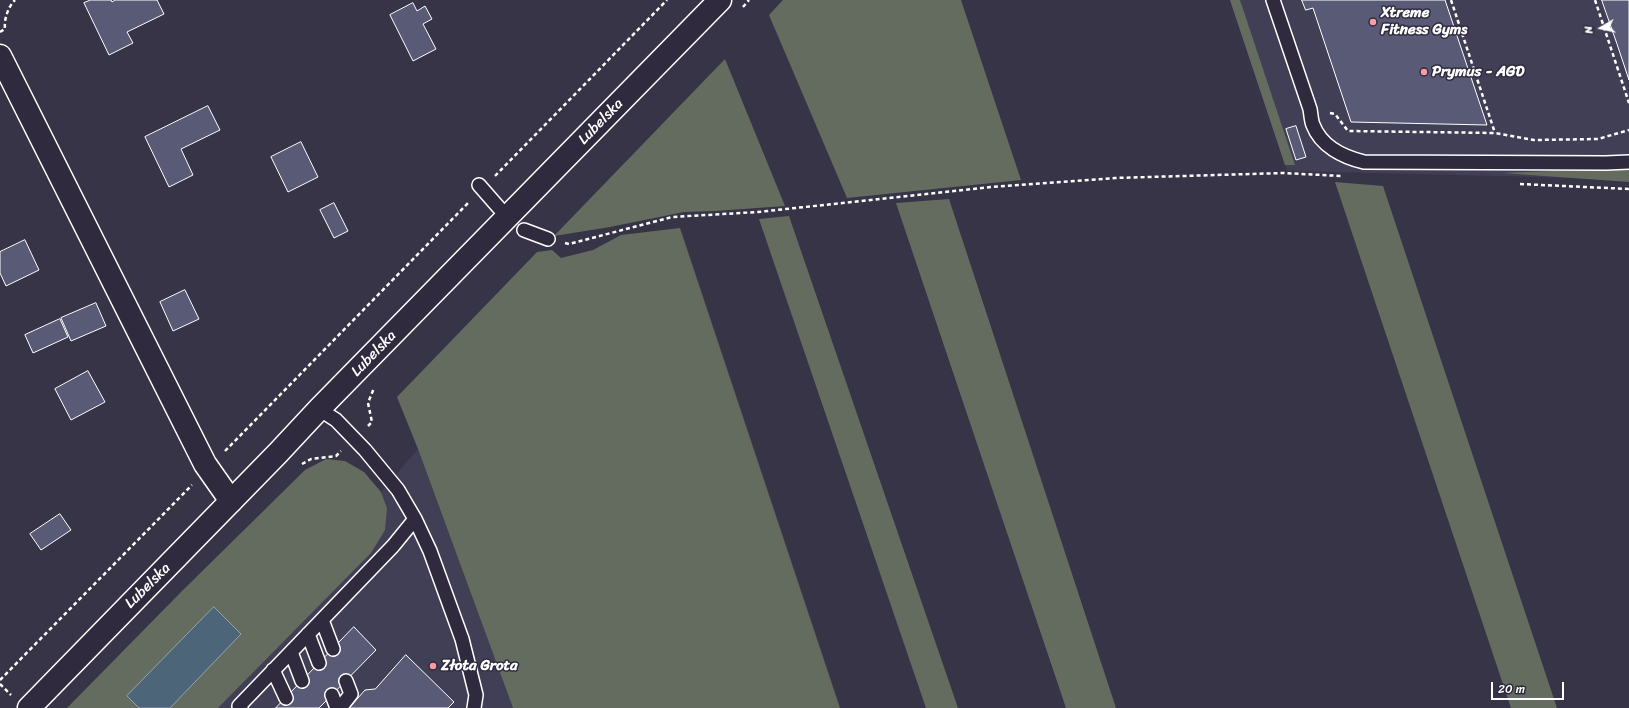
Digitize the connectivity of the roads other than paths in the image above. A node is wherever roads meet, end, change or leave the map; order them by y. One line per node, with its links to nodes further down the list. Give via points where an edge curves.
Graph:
1 (720, 0): 6 (main road, Lubelska)
2 (1273, 0): 4 (lane, via 1310,109 1313,125 1323,142 1349,159 1364,162)
3 (0, 56): 10 (main road, via 208,469)
4 (1629, 162)
5 (481, 187): 6 (lane)
6 (507, 217): 9 (main road, Lubelska)
7 (524, 230): 8 (lane)
8 (548, 239)
9 (320, 408): 10 (main road, Lubelska); 11 (lane, via 366,450 398,490)
10 (231, 501): 22 (main road, Lubelska)
11 (415, 519): 12 (lane, via 393,546); 25 (lane, via 430,551 462,639 476,695)
12 (322, 620): 13 (lane); 14 (lane)
13 (308, 634): 15 (lane); 16 (lane)
14 (333, 649)
15 (291, 652): 17 (lane); 18 (lane)
16 (319, 663)
17 (273, 670): 21 (lane); 23 (lane, via 239,706)
18 (302, 681)
19 (346, 681): 24 (lane, via 351,694)
20 (332, 695): 24 (lane)
21 (286, 698)
22 (21, 702)
23 (241, 708)
24 (339, 708)
25 (474, 708)

